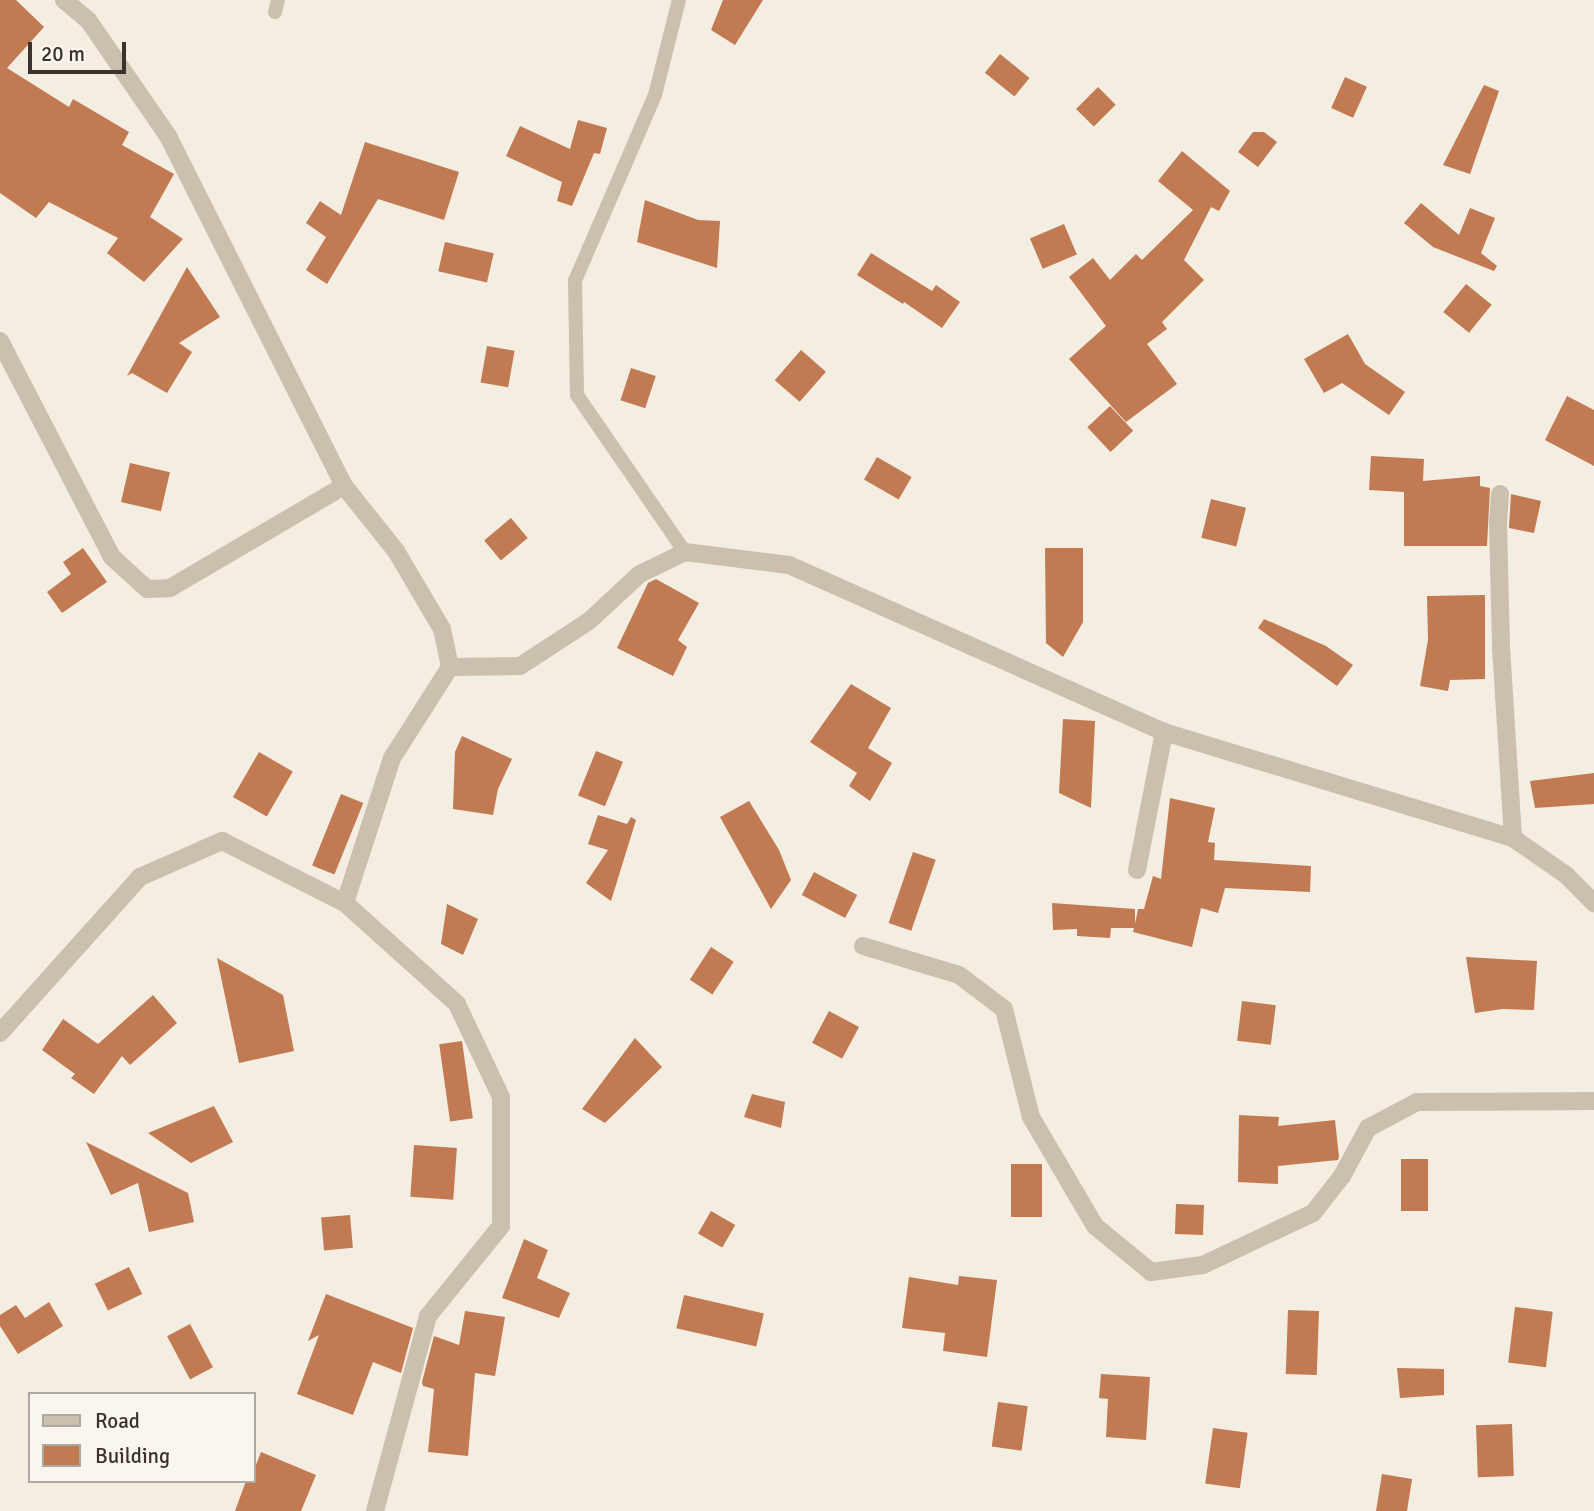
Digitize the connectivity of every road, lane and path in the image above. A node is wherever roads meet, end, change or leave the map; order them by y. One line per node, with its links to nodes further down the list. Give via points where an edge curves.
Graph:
1 (64, 0): 4 (street, via 88,20 169,136)
2 (679, 0): 6 (lane, via 655,95 575,281 578,395)
3 (0, 341): 4 (street, via 112,557 147,589 170,588)
4 (344, 486): 7 (street, via 396,551 442,629)
5 (1500, 494): 9 (street, via 1502,659)
6 (685, 552): 7 (street, via 640,573 589,621 520,666); 8 (street, via 789,565)
7 (450, 667): 12 (street, via 392,758)
8 (1164, 732): 9 (street); 10 (street)
9 (1513, 838): 11 (street, via 1566,875)
10 (1138, 870)
11 (1594, 903)
12 (345, 904): 14 (street, via 222,841 140,877); 16 (street, via 457,1004 501,1097 501,1226 428,1315)
13 (863, 946): 15 (street, via 959,975 1004,1009 1031,1117 1095,1226 1151,1272 1203,1265 1313,1213 1342,1176 1368,1128 1417,1102)
14 (0, 1033)
15 (1594, 1101)
16 (375, 1511)

